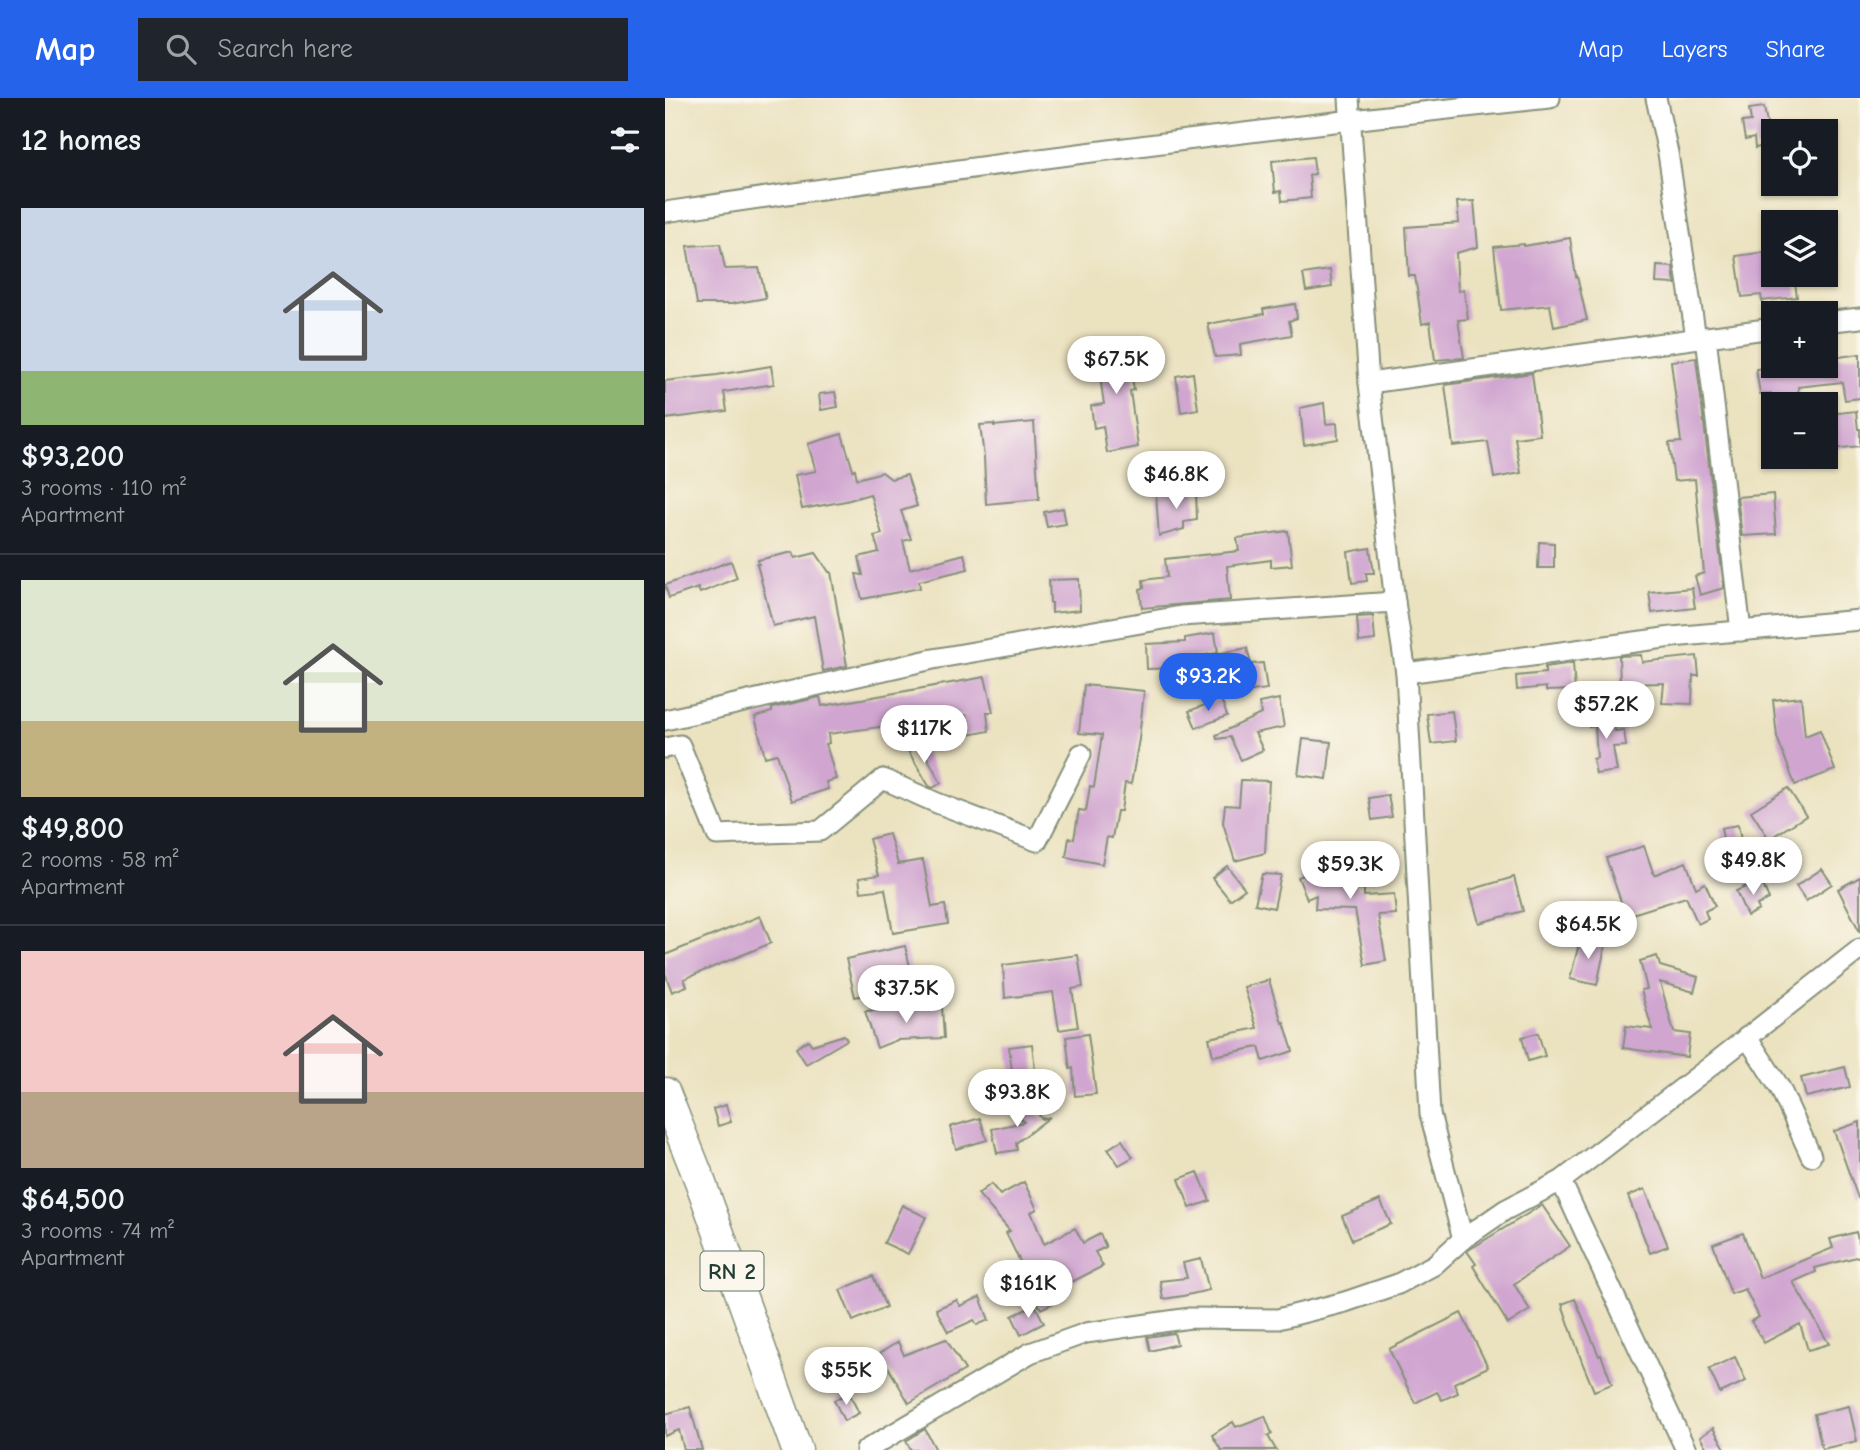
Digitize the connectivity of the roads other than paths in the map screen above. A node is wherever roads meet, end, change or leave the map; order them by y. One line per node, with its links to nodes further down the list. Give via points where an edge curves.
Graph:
1 (1349, 98): 4 (street)
2 (1550, 98): 4 (street)
3 (1656, 98): 9 (street)
4 (1351, 119): 5 (street, via 911,175); 10 (street)
5 (665, 212)
6 (1860, 318): 7 (street)
7 (1838, 321)
8 (1761, 330): 9 (street)
9 (1701, 337): 10 (street); 13 (street)
10 (1369, 383): 11 (street)
11 (1395, 602): 14 (street); 15 (street, via 1181,616 933,659)
12 (1860, 620): 13 (street)
13 (1741, 631): 14 (street)
14 (1406, 673): 23 (street, via 1430,1115)
15 (665, 720)
16 (665, 748): 17 (street, via 680,745 717,835 820,831 883,779 1037,841)
17 (1081, 754)
18 (1860, 949): 19 (street)
19 (1747, 1037): 21 (street, via 1780,1088); 22 (street)
20 (665, 1093): 24 (main road, RN 2)
21 (1811, 1156)
22 (1561, 1181): 23 (street, via 1505,1210); 26 (street)
23 (1463, 1239): 25 (street, via 1434,1265 1398,1284 1345,1302 1278,1319 1190,1318 1086,1333 1048,1345)
24 (797, 1450)
25 (866, 1450)
26 (1686, 1450)

